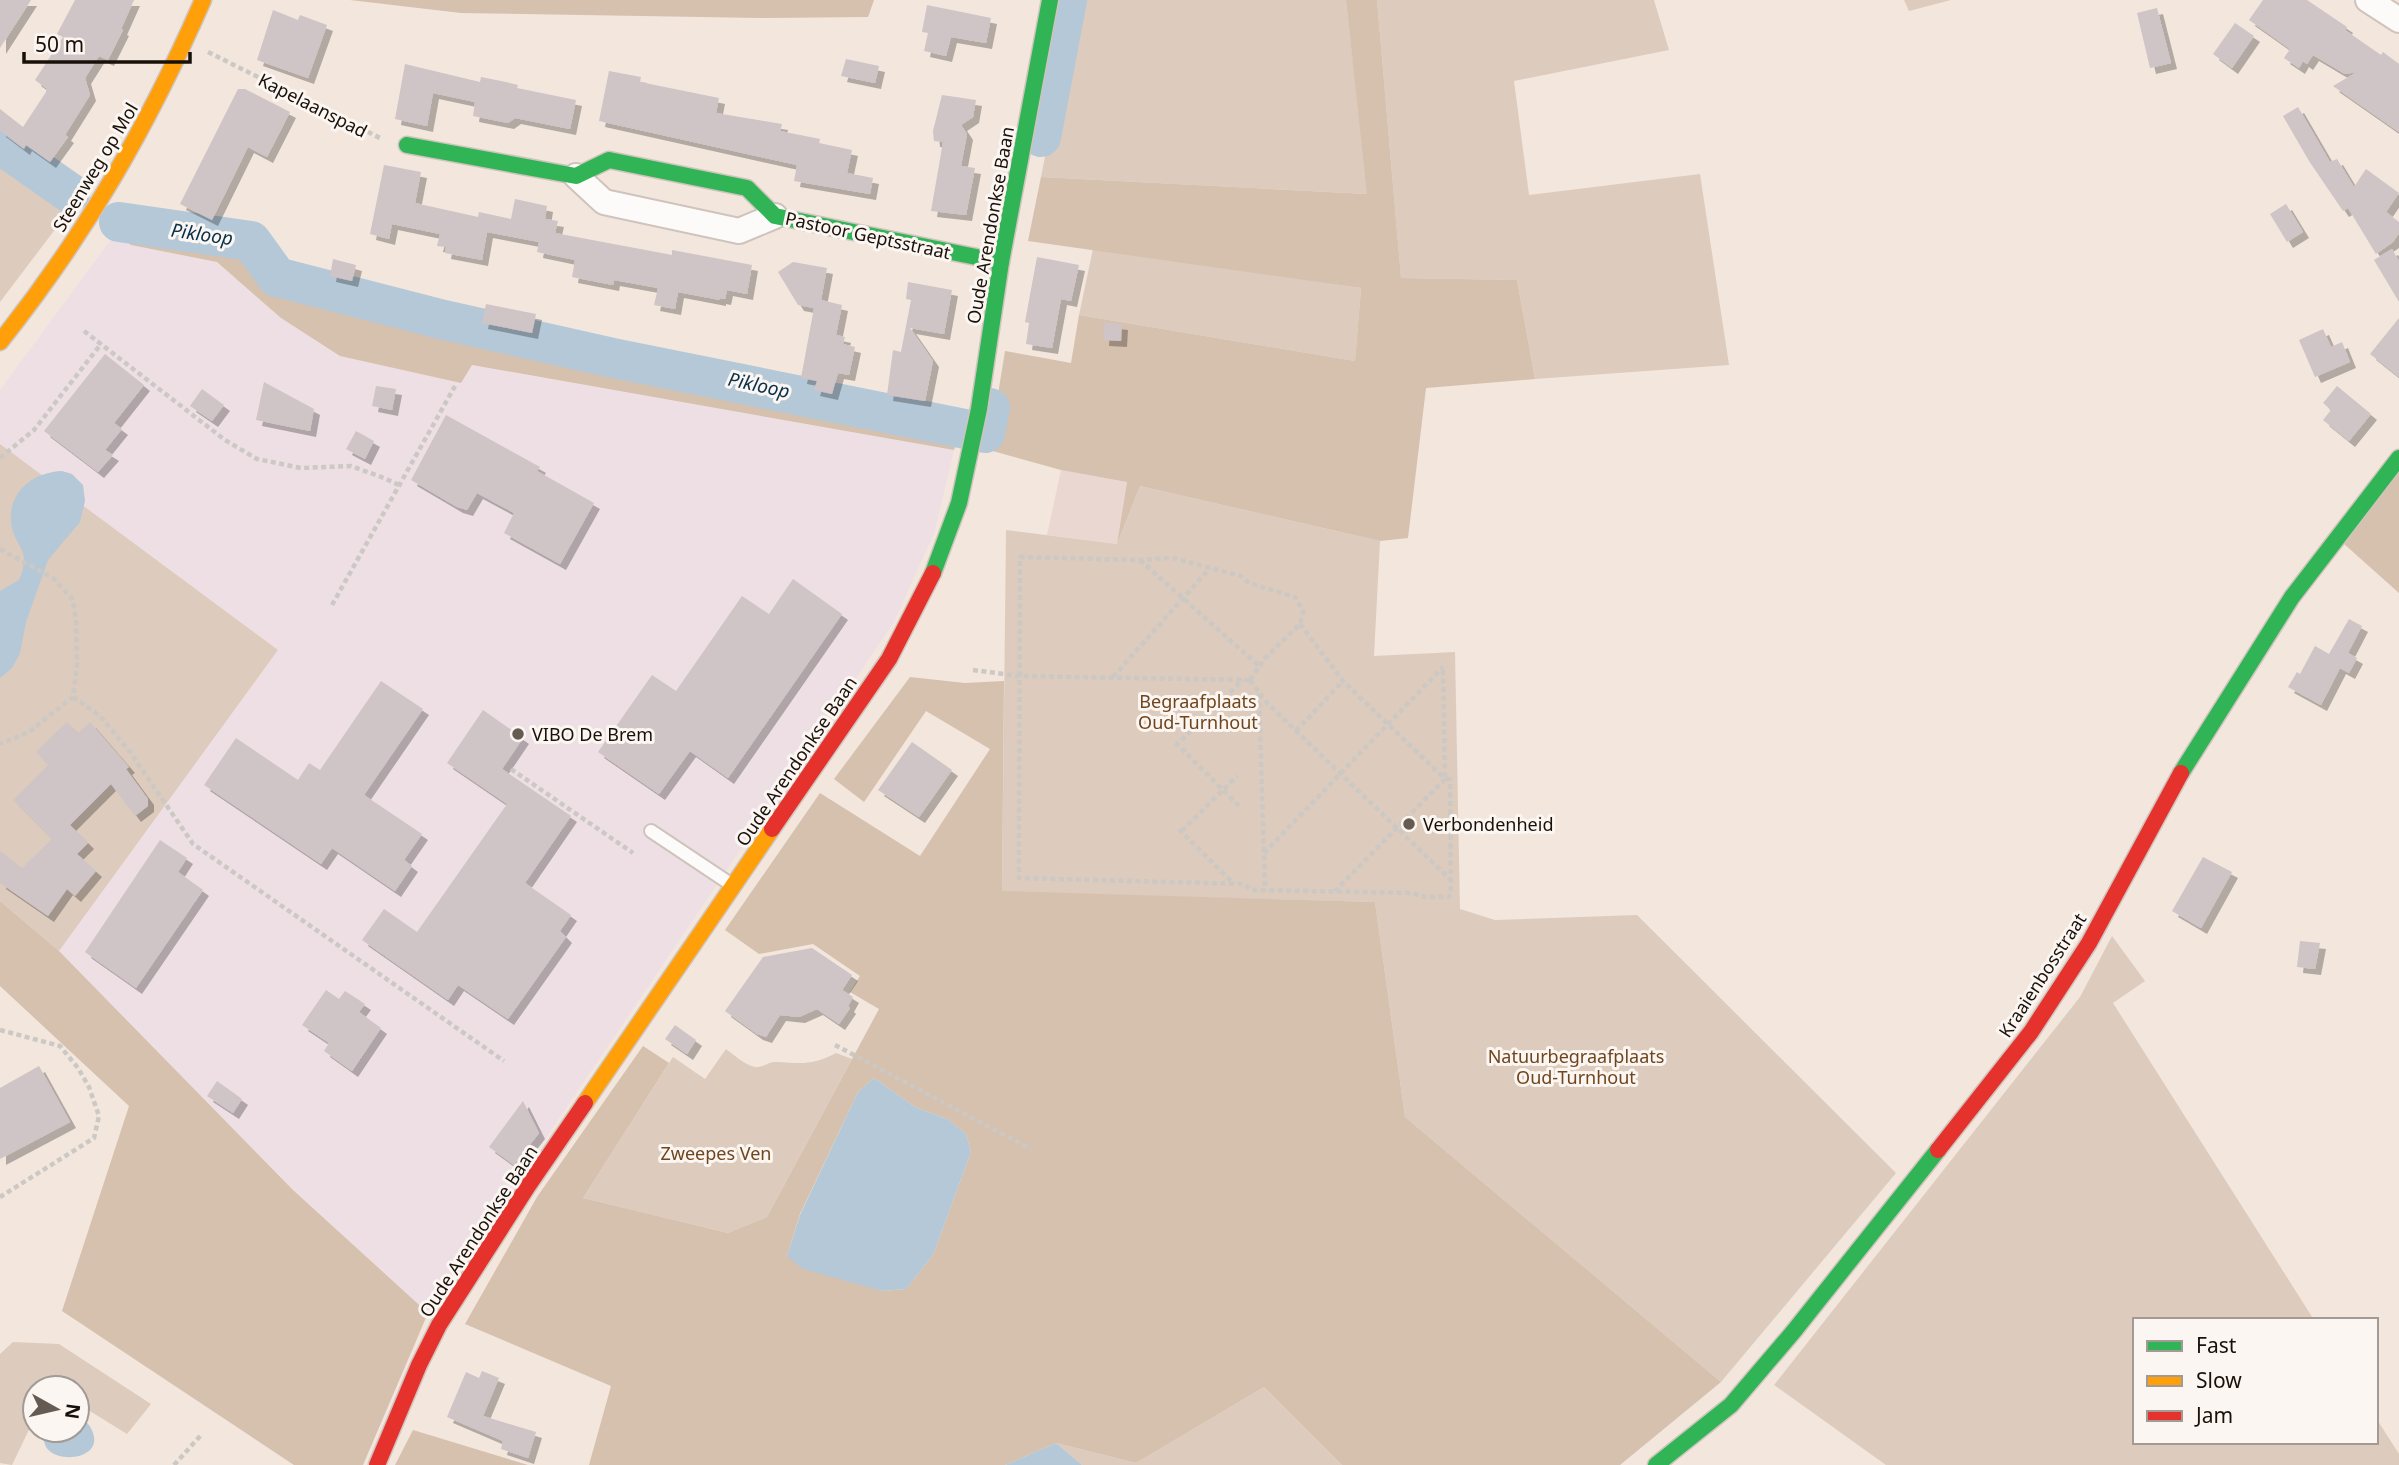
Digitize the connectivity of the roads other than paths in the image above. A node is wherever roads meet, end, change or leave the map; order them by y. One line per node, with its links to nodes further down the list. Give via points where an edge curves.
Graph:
1 (203, 0): 9 (street, Steenweg op Mol, via 146,122 111,183 37,296)
2 (1050, 0): 8 (street, Oude Arendonkse Baan)
3 (2368, 0): 4 (street)
4 (2399, 20)
5 (407, 145): 6 (street)
6 (576, 176): 7 (street, Pastoor Geptsstraat, via 604,202 739,231); 7 (street, Pastoor Geptsstraat, via 609,160 735,185 747,188)
7 (775, 216): 8 (street, Pastoor Geptsstraat)
8 (1002, 262): 12 (street, Oude Arendonkse Baan, via 960,503 929,584 889,659)
9 (0, 342)
10 (2399, 458): 14 (street, Kraaienbosstraat, via 2292,597 2191,754 2089,943 2031,1032 1731,1405)
11 (651, 831): 12 (lane)
12 (733, 886): 13 (street, Oude Arendonkse Baan, via 439,1325)
13 (377, 1465)
14 (1656, 1465)

